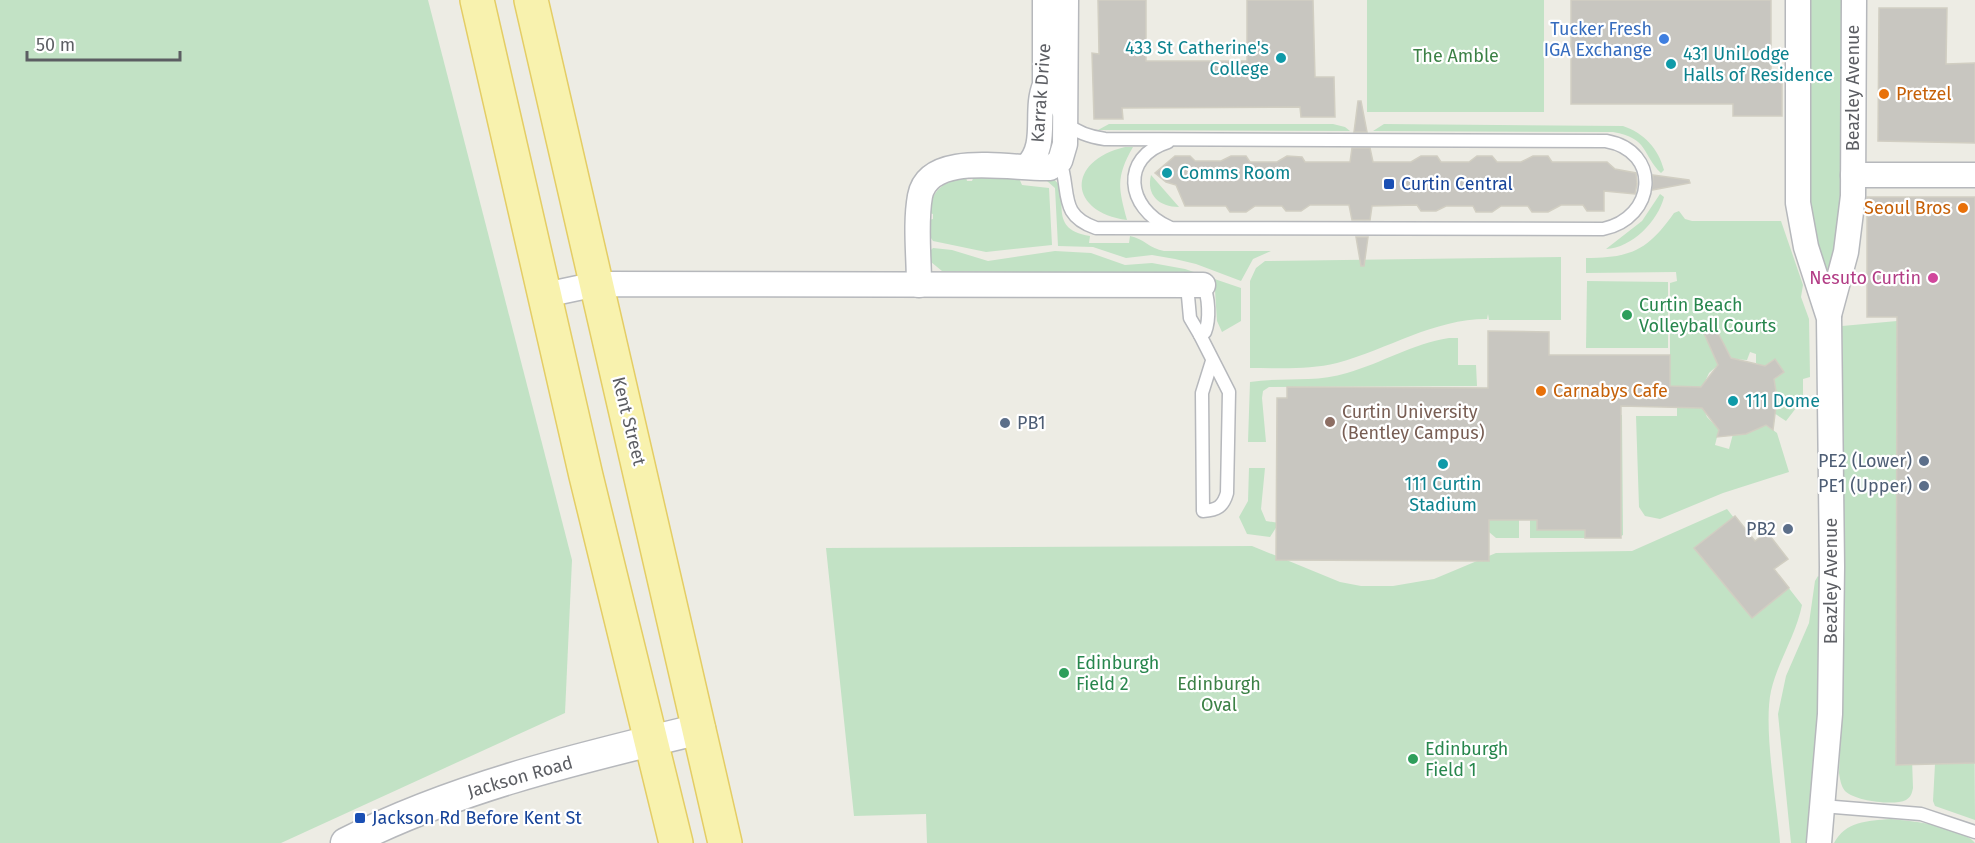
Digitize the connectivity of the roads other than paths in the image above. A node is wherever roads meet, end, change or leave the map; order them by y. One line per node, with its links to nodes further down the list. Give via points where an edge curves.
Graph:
1 (477, 0): 8 (main road)
2 (488, 0): 8 (street)
3 (531, 0): 17 (main road, Kent Street)
4 (1045, 0): 9 (street, Karrak Drive)
5 (1066, 0): 10 (street, Karrak Drive)
6 (1798, 0): 21 (street, Beazley Avenue, via 1798,194 1806,247)
7 (1854, 0): 14 (street, Beazley Avenue)
8 (485, 32): 20 (main road)
9 (1045, 85): 10 (lane); 13 (street, Karrak Drive, via 1040,97 1038,150)
10 (1065, 122): 11 (lane, via 1082,136 1105,140); 12 (street, Karrak Drive)
11 (1175, 140): 16 (lane, via 1148,153 1134,180 1134,193 1144,210); 16 (lane, via 1606,141 1630,149 1644,166 1645,178 1641,206 1635,214 1604,229)
12 (1060, 161): 13 (street, Karrak Drive, via 1050,168); 16 (lane, via 1071,211 1083,223 1096,228)
13 (1027, 166): 18 (street, via 951,167 928,179 919,199)
14 (1853, 175): 15 (street); 21 (street, Beazley Avenue, via 1850,230)
15 (1975, 176)
16 (1172, 229)
17 (597, 284): 18 (street); 20 (street); 24 (main road, Kent Street)
18 (919, 285): 19 (street)
19 (1195, 285): 22 (lane, via 1190,318); 22 (lane, via 1206,292 1208,321)
20 (545, 295): 25 (main road)
21 (1828, 318): 26 (street, Beazley Avenue, via 1832,579 1829,736)
22 (1200, 335): 23 (lane)
23 (1212, 361): 23 (lane, via 1202,393 1203,511 1216,510 1224,502 1230,471 1229,392)
24 (700, 729): 25 (street, Jackson Road); 30 (main road, Kent Street)
25 (651, 741): 28 (street, Jackson Road, via 443,800); 29 (main road)
26 (1822, 806): 27 (lane, via 1921,814); 31 (street, Beazley Avenue)
27 (1975, 832)
28 (346, 843)
29 (676, 843)
30 (725, 843)
31 (1819, 843)

